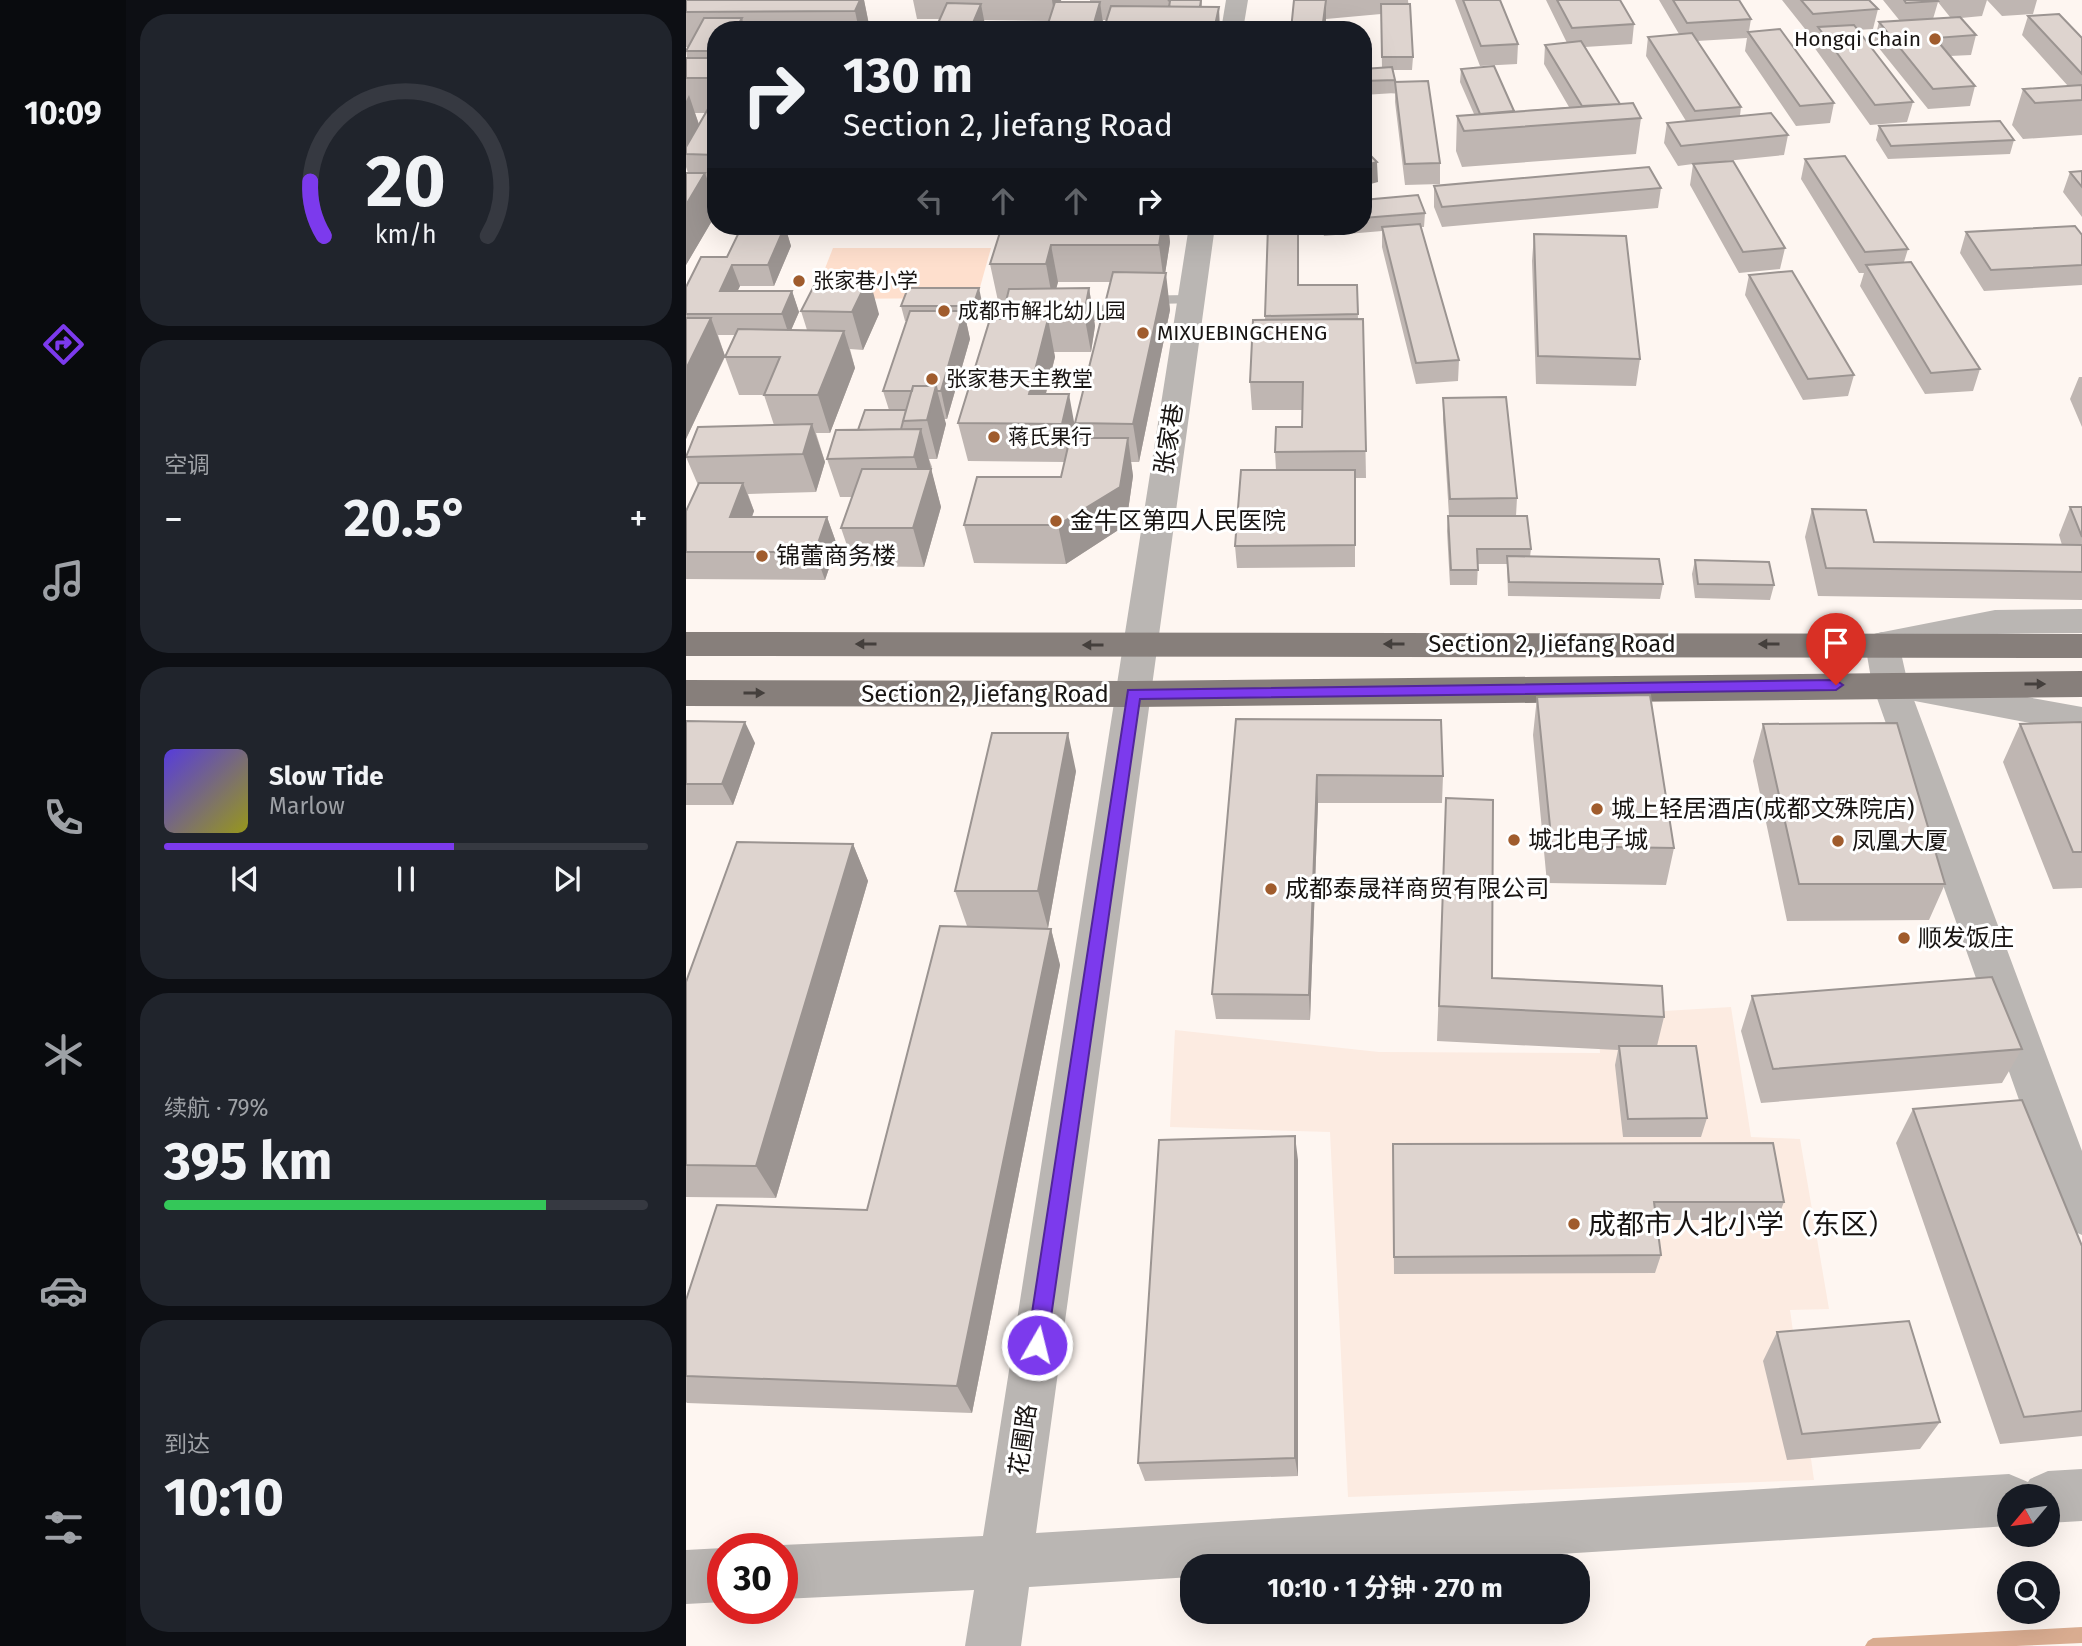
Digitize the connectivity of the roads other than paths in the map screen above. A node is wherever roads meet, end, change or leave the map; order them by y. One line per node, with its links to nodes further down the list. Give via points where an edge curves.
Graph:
1 (1237, 0): 2 (street)
2 (1234, 21)
3 (1201, 235): 4 (street, 张家巷)
4 (1191, 300): 5 (lane, via 1112,301 1102,316); 9 (street, 张家巷)
5 (989, 317)
6 (2082, 621): 8 (street, via 1995,622)
7 (686, 644): 9 (main road, Section 2, Jiefang Road, one-way to 7)
8 (1882, 644): 9 (main road, Section 2, Jiefang Road, one-way to 9); 10 (main road, Section 2, Jiefang Road); 11 (street)
9 (1138, 645): 14 (street, 张家巷)
10 (2082, 646)
11 (1890, 684): 12 (main road, Section 2, Jiefang Road, one-way to 12); 14 (main road, Section 2, Jiefang Road); 15 (street); 16 (street)
12 (2082, 684)
13 (686, 693): 14 (main road, Section 2, Jiefang Road, one-way to 14)
14 (1133, 694): 23 (street, 花圃路)
15 (2082, 720)
16 (2082, 1213)
17 (2082, 1495): 18 (street)
18 (2060, 1496)
19 (1997, 1501): 23 (street)
20 (798, 1574): 23 (street)
21 (707, 1576): 22 (street)
22 (686, 1577)
23 (999, 1605)

